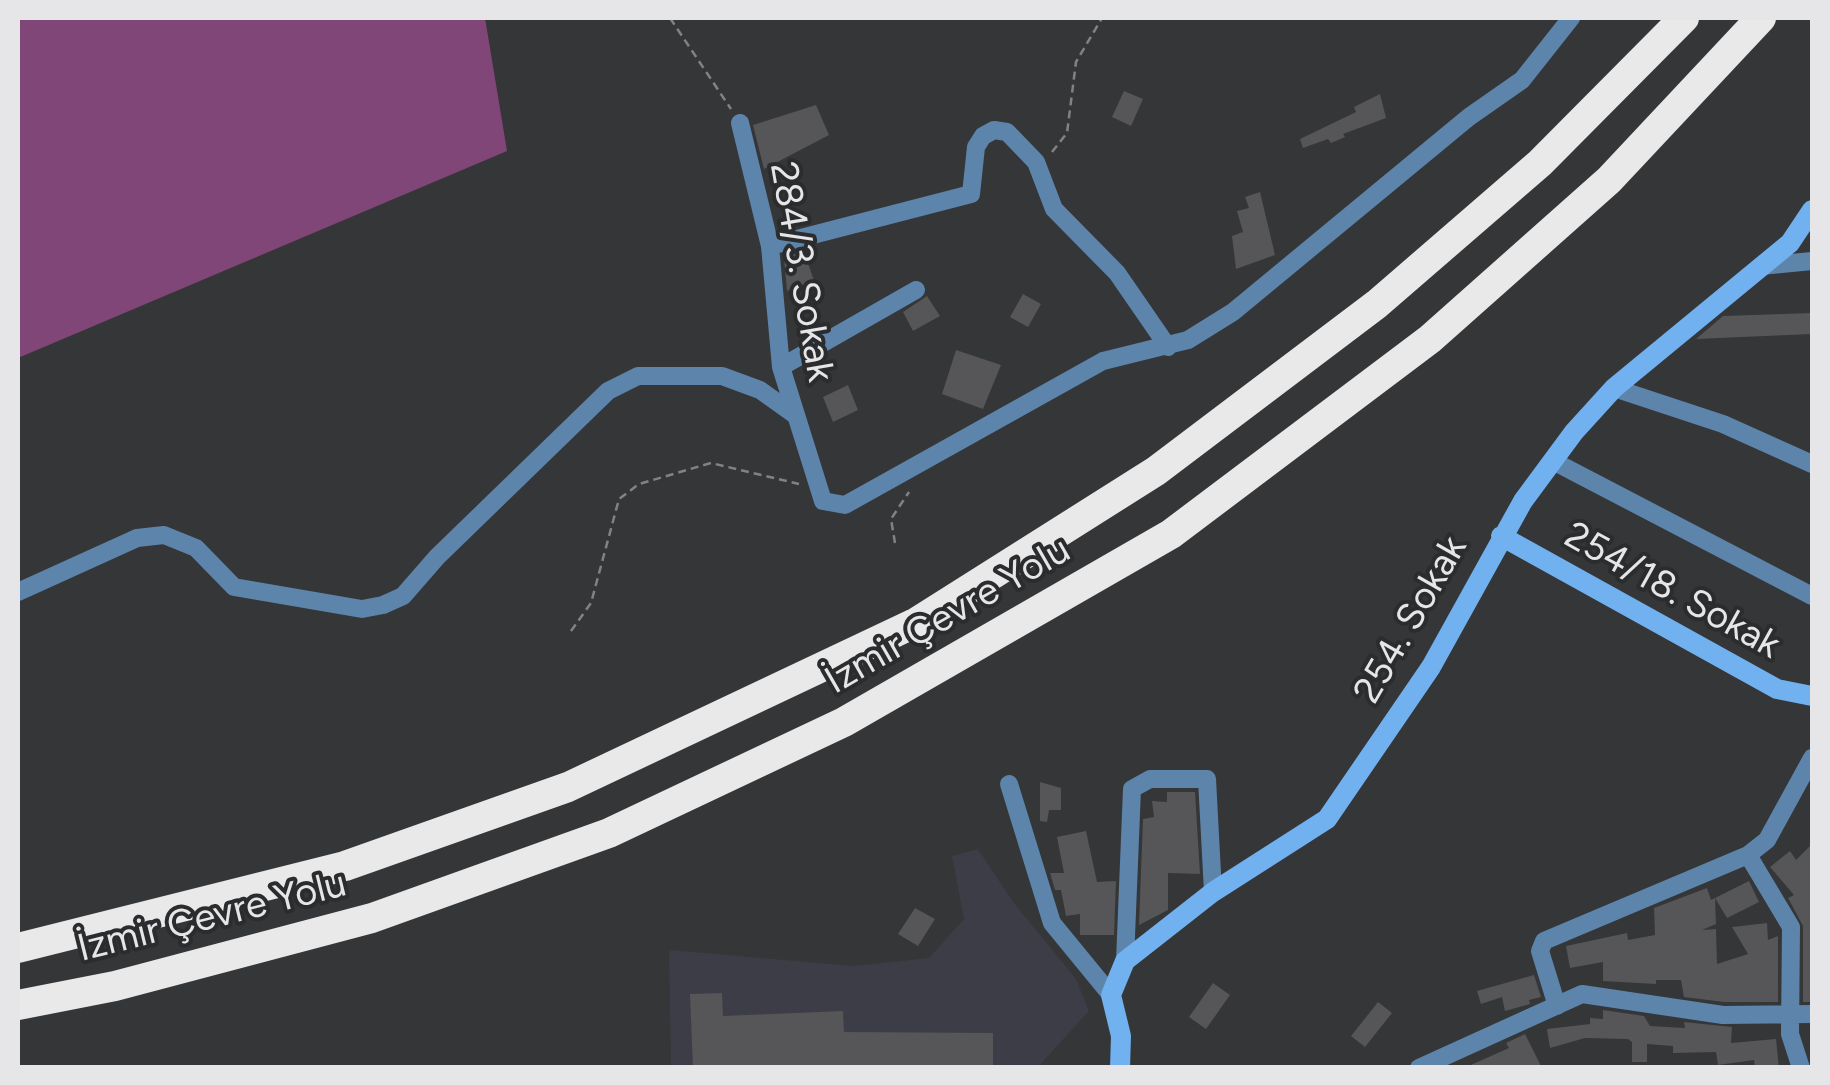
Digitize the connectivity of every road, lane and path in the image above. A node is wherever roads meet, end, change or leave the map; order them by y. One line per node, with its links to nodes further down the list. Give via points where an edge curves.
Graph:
1 (670, 18): 6 (path)
2 (1102, 18): 7 (path, via 1076,62 1066,134)
3 (1571, 18): 13 (street, via 1522,80 1246,302)
4 (1684, 18): 31 (highway, İzmir Çevre Yolu, via 1540,163 1377,304 1156,472 917,622 550,794 345,866)
5 (1761, 18): 34 (highway, İzmir Çevre Yolu, via 1609,180 1430,339 1171,534 844,722 609,833 372,918 115,986)
6 (740, 123): 9 (street, 284/3. Sokak)
7 (1036, 162): 9 (street, via 1018,138 994,130 976,147 971,194); 13 (street, via 1054,209 1116,272)
8 (1812, 210): 11 (street, 254. Sokak, via 1790,242)
9 (770, 246): 14 (street, 284/3. Sokak)
10 (1812, 261): 11 (street)
11 (1761, 266): 15 (street, 254. Sokak)
12 (916, 290): 14 (street)
13 (1168, 347): 19 (street, via 1104,361)
14 (781, 367): 16 (street, 284/3. Sokak)
15 (1614, 388): 17 (street, 254. Sokak); 18 (street, via 1722,424)
16 (796, 415): 20 (street, 284/3. Sokak); 23 (street, via 760,390 722,376 638,376 608,392 436,556 404,596 383,605 362,609 234,587 196,548 164,535 137,538)
17 (1552, 461): 21 (street, 254. Sokak); 24 (street)
18 (1812, 464)
19 (898, 472): 20 (street, via 846,505 823,501); 22 (path, via 910,494 891,518)
20 (820, 485): 25 (path, via 788,484 712,464 640,484 619,499 591,603)
21 (1501, 536): 26 (street, 254/18. Sokak, via 1777,689); 30 (street, 254. Sokak, via 1431,667 1328,820)
22 (895, 543)
23 (18, 592)
24 (1812, 596)
25 (572, 631)
26 (1812, 696)
27 (1812, 758): 29 (street, via 1767,840)
28 (1010, 784): 33 (street, via 1052,923)
29 (1748, 855): 35 (street, via 1544,941 1540,951); 36 (street, via 1792,927)
30 (1213, 892): 32 (street, 254. Sokak); 32 (street, via 1207,779 1150,779 1132,789)
31 (18, 948)
32 (1125, 961): 33 (street, 254. Sokak)
33 (1111, 995): 38 (street)
34 (18, 1004)
35 (1556, 1006): 36 (street, via 1582,994 1722,1015); 39 (street)
36 (1790, 1014): 37 (street); 40 (street)
37 (1812, 1014)
38 (1120, 1068)
39 (1419, 1068)
40 (1801, 1068)

